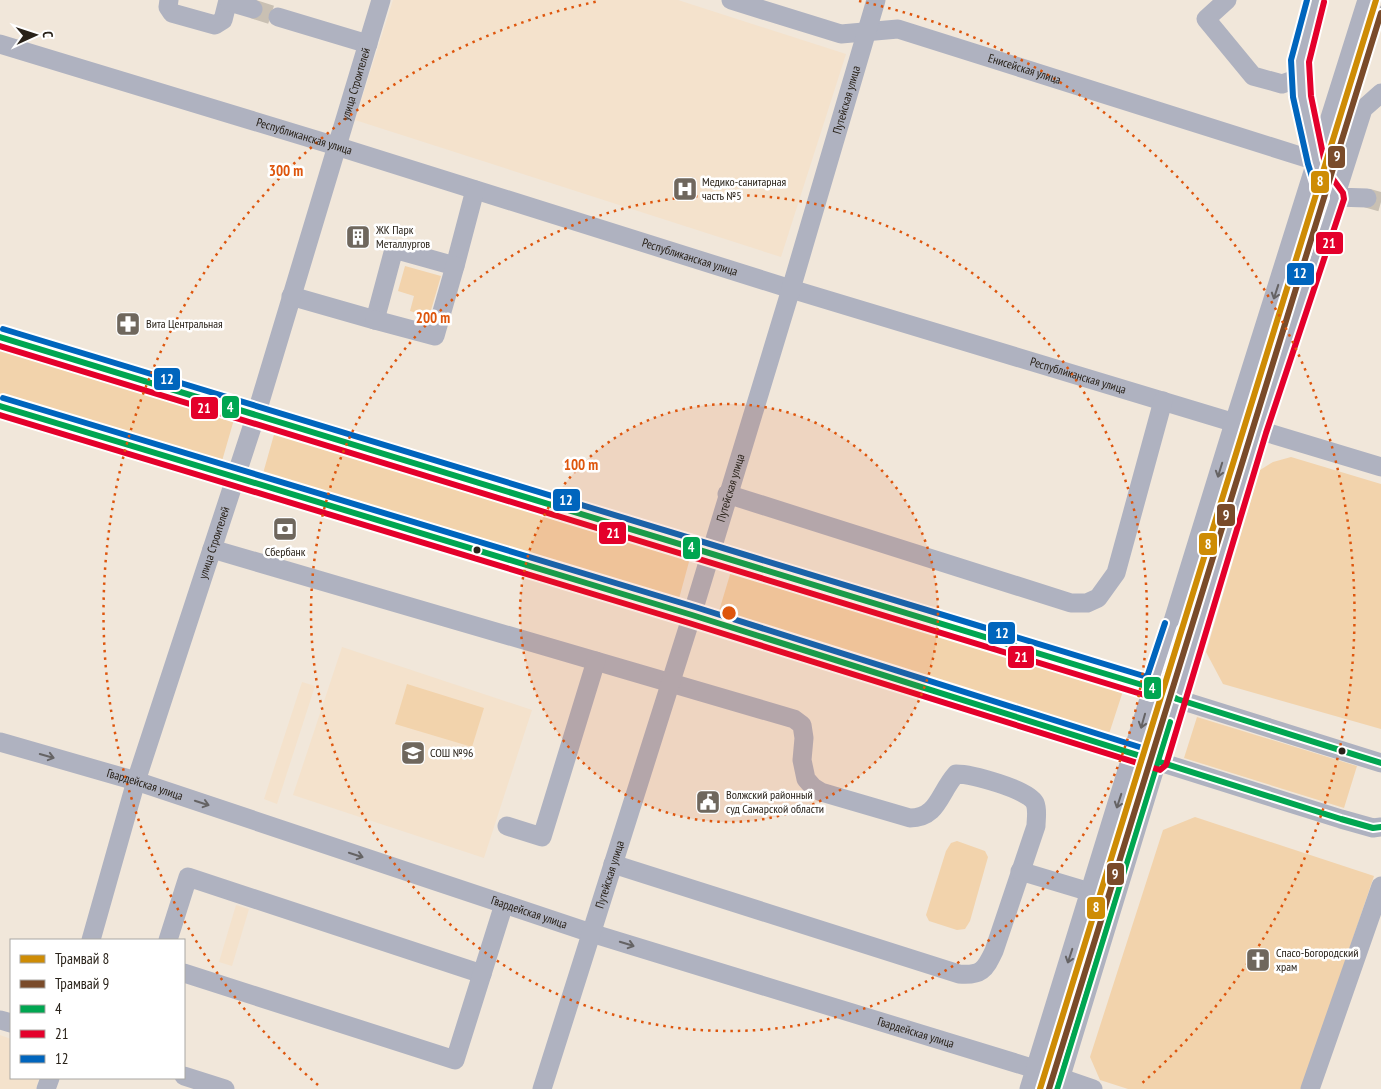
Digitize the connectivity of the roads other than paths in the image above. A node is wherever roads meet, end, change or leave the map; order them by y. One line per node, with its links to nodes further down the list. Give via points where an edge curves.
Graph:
1 (169, 0): 8 (street, via 168,7 172,13 215,26 223,20)
2 (381, 0): 13 (street, улица Строителей)
3 (731, 0): 11 (street, Енисейская улица, via 841,34)
4 (876, 0): 11 (street, Путейская улица)
5 (1227, 0): 14 (street, via 1206,20 1253,76 1282,84)
6 (1316, 0): 14 (street, via 1300,61)
7 (1368, 0): 17 (street)
8 (229, 1): 9 (street)
9 (253, 9)
10 (278, 17): 13 (street)
11 (866, 31): 17 (street, Енисейская улица, via 898,29); 22 (street, Путейская улица)
12 (0, 44): 16 (street, Республиканская улица)
13 (368, 44): 16 (street, улица Строителей)
14 (1302, 78): 17 (street, via 1302,97)
15 (1381, 93): 19 (street, via 1363,109)
16 (336, 146): 18 (street, Республиканская улица); 23 (street, улица Строителей)
17 (1316, 162): 19 (street, via 1322,179); 29 (street, one-way to 29)
18 (476, 190): 21 (street); 22 (street, Республиканская улица)
19 (1335, 197): 20 (street); 30 (street)
20 (1367, 198)
21 (455, 266): 24 (street, via 435,336); 24 (street, via 394,249)
22 (791, 289): 26 (street, Республиканская улица); 33 (street, Путейская улица)
23 (291, 296): 24 (street); 28 (street, улица Строителей)
24 (375, 320)
25 (0, 337): 28 (street)
26 (1163, 401): 29 (street, Республиканская улица); 33 (street, via 1116,573 1098,598 1087,603 1071,602)
27 (0, 406): 32 (street)
28 (256, 415): 32 (street, улица Строителей); 35 (street)
29 (1234, 423): 30 (street, Республиканская улица); 39 (street, one-way to 39)
30 (1258, 430): 31 (street, Республиканская улица); 40 (street)
31 (1381, 468)
32 (235, 477): 34 (street, улица Строителей); 36 (street)
33 (727, 494): 35 (street, Путейская улица)
34 (212, 549): 37 (street); 45 (street, улица Строителей)
35 (710, 553): 36 (street, Путейская улица); 39 (street)
36 (692, 615): 38 (street, Путейская улица); 42 (street)
37 (596, 661): 38 (street); 46 (street, via 542,837)
38 (669, 682): 48 (street, Путейская улица); 49 (street, via 794,719 802,725 802,760 806,778 821,792 916,818 931,813 956,774 967,774 1024,793 1037,810 1036,826)
39 (1152, 688): 40 (street); 42 (street, one-way to 42)
40 (1177, 699): 43 (street); 44 (street)
41 (0, 742): 45 (street, Гвардейская улица, one-way to 45)
42 (1134, 754): 43 (street); 51 (street, one-way to 51)
43 (1158, 762): 47 (street, via 1341,819 1373,828); 60 (street)
44 (1381, 763)
45 (136, 781): 52 (street, Гвардейская улица, one-way to 52); 54 (street, улица Строителей)
46 (507, 826)
47 (1381, 827)
48 (612, 864): 49 (street, via 971,975 987,966); 53 (street, Путейская улица)
49 (1020, 872): 51 (street)
50 (1381, 886): 65 (street)
51 (1090, 892): 58 (street, one-way to 58)
52 (504, 904): 53 (street, Гвардейская улица); 57 (street)
53 (591, 933): 58 (street, Гвардейская улица, one-way to 58); 62 (street, Путейская улица)
54 (91, 939)
55 (168, 939): 57 (street, via 188,877)
56 (185, 973): 57 (street, via 455,1060)
57 (482, 974)
58 (1035, 1069): 60 (street, Гвардейская улица); 63 (street)
59 (185, 1076): 61 (street)
60 (1059, 1084): 64 (street, Гвардейская улица)
61 (225, 1089)
62 (542, 1089)
63 (1029, 1089)
64 (1093, 1089)
65 (1310, 1089)

